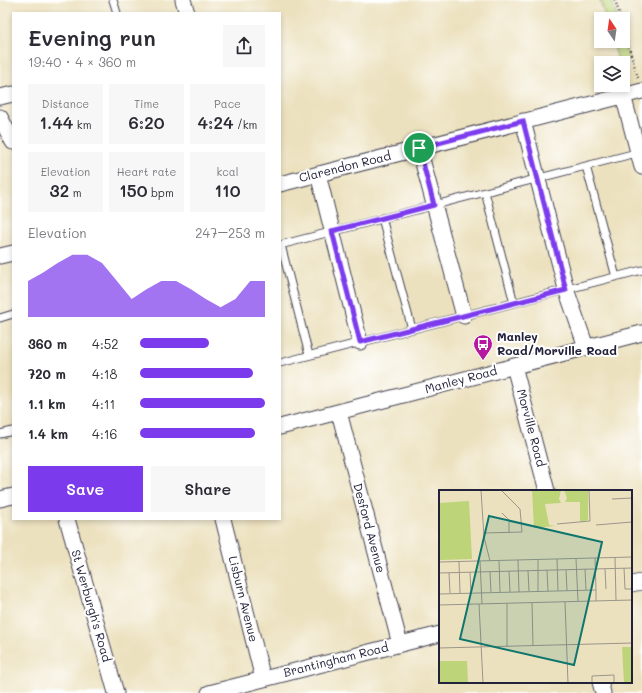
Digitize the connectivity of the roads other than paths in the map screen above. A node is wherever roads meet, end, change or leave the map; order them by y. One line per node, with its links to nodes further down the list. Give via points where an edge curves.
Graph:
1 (113, 0): 3 (lane)
2 (183, 0): 4 (street)
3 (117, 12)
4 (187, 12)
5 (642, 91): 7 (street, Clarendon Road)
6 (12, 94): 8 (street)
7 (623, 95): 10 (street, Clarendon Road); 13 (street)
8 (0, 98)
9 (0, 117): 11 (street)
10 (523, 121): 12 (street, Clarendon Road); 16 (street)
11 (12, 140)
12 (419, 148): 15 (street, Clarendon Road); 19 (street)
13 (641, 157): 14 (lane)
14 (586, 166): 16 (lane); 25 (lane)
15 (318, 174): 17 (street, Clarendon Road); 21 (street)
16 (538, 178): 18 (lane); 26 (street)
17 (281, 184)
18 (485, 192): 19 (lane); 27 (lane)
19 (434, 205): 20 (lane); 29 (street)
20 (382, 218): 21 (lane); 31 (lane)
21 (332, 231): 22 (lane); 33 (street)
22 (281, 245)
23 (281, 249): 35 (lane)
24 (642, 270): 25 (lane)
25 (616, 277): 26 (lane)
26 (566, 290): 27 (lane); 34 (street)
27 (514, 303): 29 (lane)
28 (12, 314): 30 (lane)
29 (464, 316): 31 (lane)
30 (0, 318)
31 (412, 329): 33 (lane)
32 (642, 333): 34 (street, Manley Road)
33 (360, 342): 35 (lane)
34 (586, 347): 37 (street, Manley Road)
35 (310, 355): 36 (lane)
36 (281, 363)
37 (514, 366): 38 (street, Manley Road); 42 (street, Morville Road)
38 (339, 412): 39 (street, Manley Road); 50 (street, Desford Avenue)
39 (281, 427)
40 (12, 431): 41 (lane)
41 (0, 434)
42 (547, 490)
43 (12, 496): 44 (street)
44 (0, 499)
45 (66, 520): 53 (street, St Werburgh's Road)
46 (223, 520): 51 (street, Lisburn Avenue)
47 (642, 582): 48 (street)
48 (632, 584)
49 (439, 634): 50 (street, Brantingham Road)
50 (400, 644): 51 (street, Brantingham Road)
51 (263, 679): 54 (street, Brantingham Road)
52 (600, 683): 55 (street)
53 (116, 693)
54 (208, 693)
55 (604, 693)

